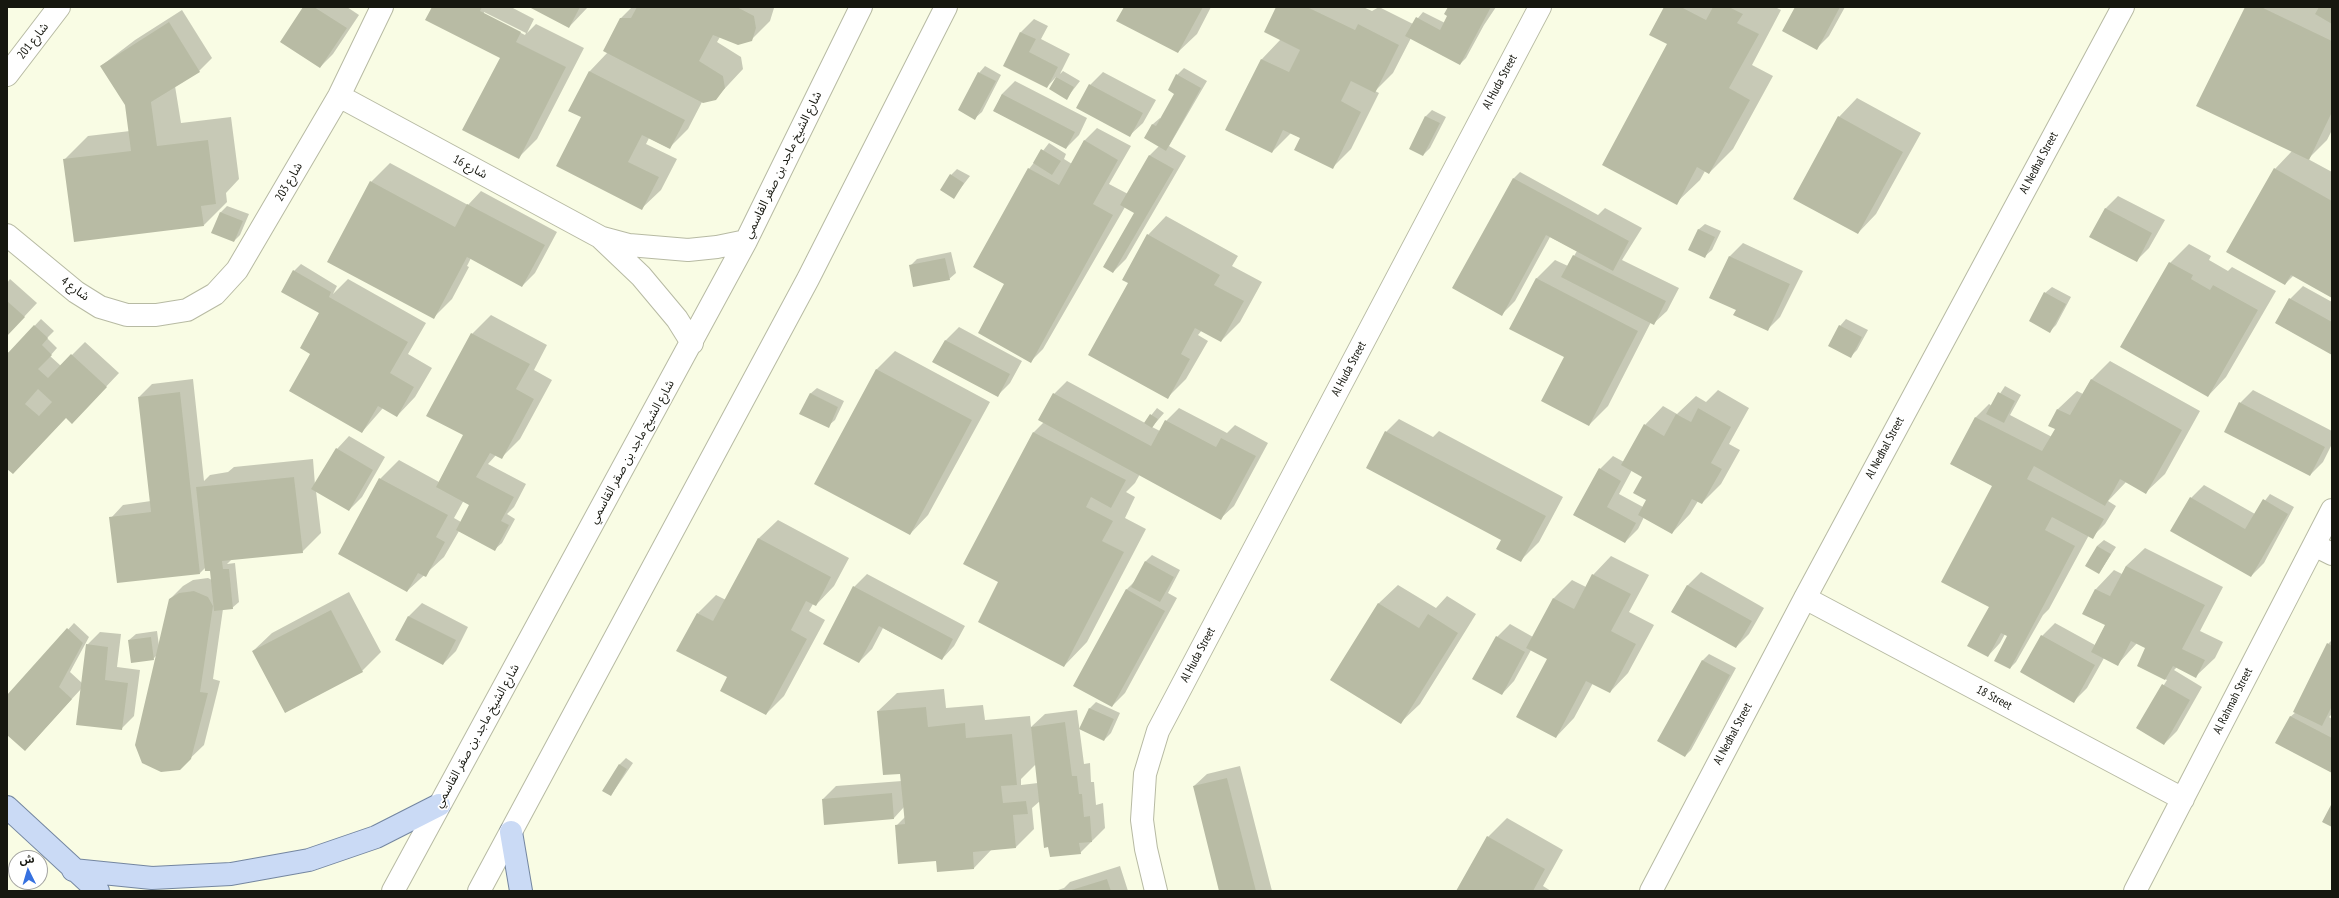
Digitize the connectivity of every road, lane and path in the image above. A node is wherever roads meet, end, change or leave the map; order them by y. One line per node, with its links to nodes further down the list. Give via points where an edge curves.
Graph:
1 (59, 7): 7 (street, شارع 201)
2 (382, 7): 8 (street, شارع 203)
3 (861, 7): 11 (street, شارع الشيخ ماجد بن صقر القاسمي)
4 (946, 7): 21 (street, via 808,279)
5 (1540, 7): 17 (street, Al Huda Street)
6 (2123, 7): 16 (street, Al Nedhal Street)
7 (9, 69)
8 (339, 96): 10 (street, شارع 16); 12 (street, شارع 203, via 237,270 216,294 187,310)
9 (7, 235): 12 (street, شارع 4, via 76,292 100,307 127,315)
10 (600, 237): 11 (street, شارع 16, via 629,245 688,250); 13 (street, شارع 16, via 641,276 677,319)
11 (746, 241): 13 (street, شارع الشيخ ماجد بن صقر القاسمي)
12 (156, 315)
13 (692, 343): 19 (street, شارع الشيخ ماجد بن صقر القاسمي)
14 (2332, 510): 15 (street, Al Rahmah Street)
15 (2323, 549): 18 (street, Al Rahmah Street)
16 (1805, 598): 18 (street, 18 Street); 29 (street, Al Nedhal Street)
17 (1158, 731): 27 (street, Al Huda Street, via 1145,774 1142,820); 28 (street, Al Huda Street, via 1157,819 1160,847)
18 (2183, 799): 30 (street, Al Rahmah Street)
19 (439, 805): 22 (main road, via 376,837 309,860 231,874 152,878); 24 (street, شارع الشيخ ماجد بن صقر القاسمي)
20 (7, 807): 22 (main road)
21 (512, 832): 25 (street); 26 (main road)
22 (73, 870): 23 (main road)
23 (98, 891)
24 (393, 891)
25 (479, 891)
26 (522, 891)
27 (1156, 891)
28 (1171, 891)
29 (1651, 891)
30 (2135, 891)

